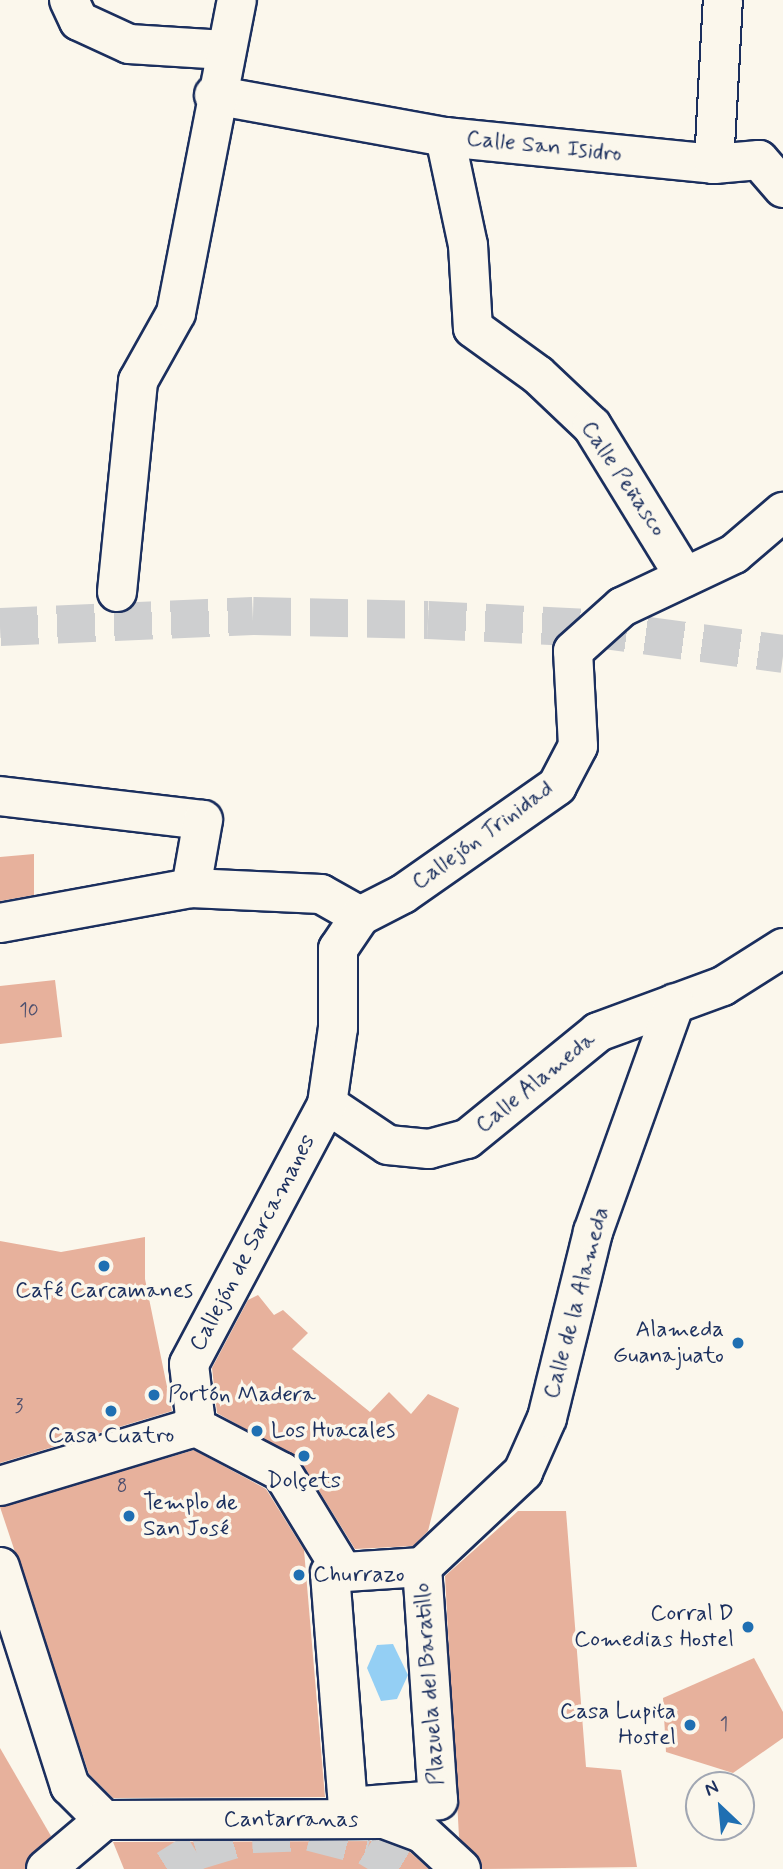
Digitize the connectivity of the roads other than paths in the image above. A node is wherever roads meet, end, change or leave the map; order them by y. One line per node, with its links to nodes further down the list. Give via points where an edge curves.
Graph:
1 (69, 0): 4 (street, via 79,21 129,44)
2 (237, 0): 4 (street)
3 (723, 0): 7 (street)
4 (225, 50): 5 (street)
5 (214, 95): 6 (street, Calle San Isidro); 11 (street, via 176,313 138,381)
6 (445, 137): 7 (street, Calle San Isidro); 10 (street, Calle Peñasco, via 468,245 473,328 538,375 593,426)
7 (714, 164): 8 (street, via 759,160)
8 (783, 188)
9 (783, 512): 10 (street, Callejón Trinidad, via 734,554)
10 (685, 577): 14 (street, Callejón Trinidad, via 622,607 573,651 578,746 556,786 403,894)
11 (117, 592)
12 (0, 796): 13 (street, via 203,820)
13 (191, 887): 14 (street, via 321,894); 15 (street)
14 (360, 916): 18 (street, Callejón Trinidad, via 338,949 338,1028)
15 (0, 923)
16 (783, 947): 17 (street, Calle Alameda, via 723,986)
17 (675, 1003): 18 (street, Calle Alameda, via 598,1032 467,1139 429,1149 388,1144); 22 (street, Calle de la Alameda, via 593,1232 547,1418 523,1472)
18 (327, 1104): 19 (street, Callejón de Sarcamanes, via 190,1364)
19 (192, 1425): 20 (street, via 178,1436); 23 (street, via 282,1472)
20 (0, 1486)
21 (0, 1567): 24 (street, via 70,1786)
22 (422, 1567): 23 (street, Plazuela del Baratillo); 23 (street, Plazuela del Baratillo, via 439,1800 348,1807 330,1573)
23 (343, 1572)
24 (104, 1820): 25 (street); 26 (street, Cantarranas, via 384,1819 422,1833)
25 (46, 1869)
26 (461, 1869)

